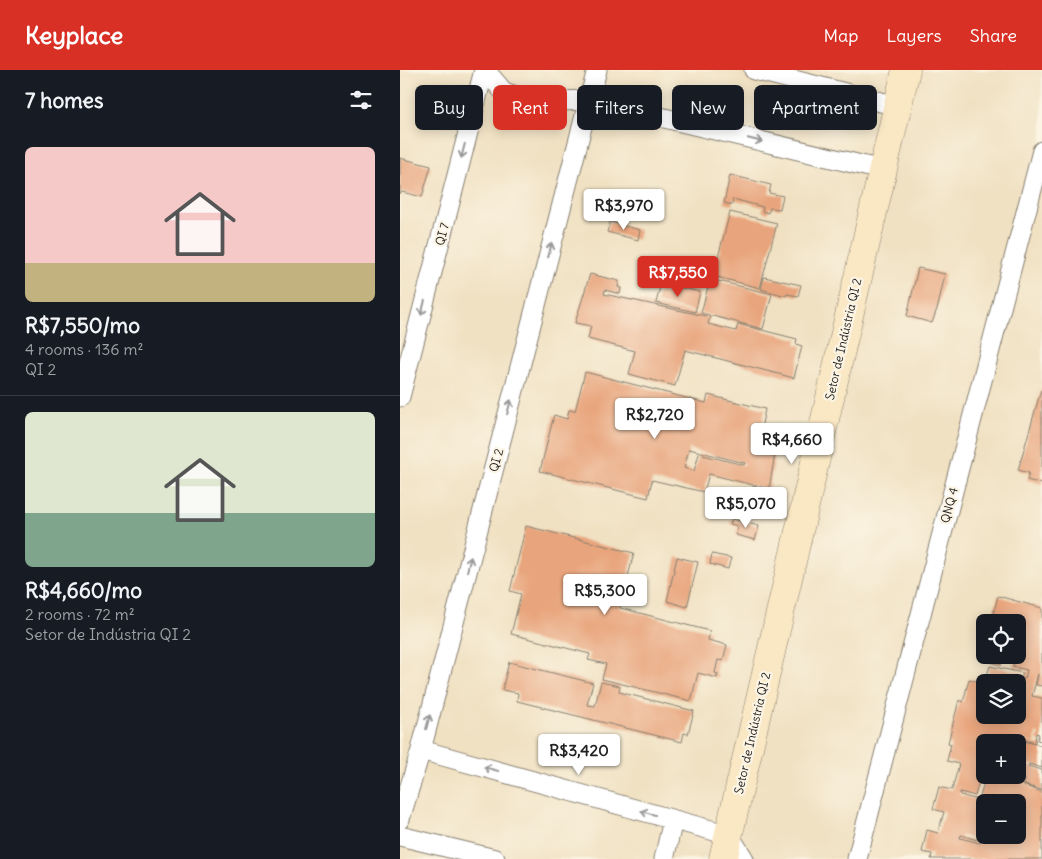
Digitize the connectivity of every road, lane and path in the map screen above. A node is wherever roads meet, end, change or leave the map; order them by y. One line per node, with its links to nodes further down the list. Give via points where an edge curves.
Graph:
1 (484, 70): 6 (street, via 504,92 532,102); 12 (street, QI 7, one-way to 12)
2 (597, 70): 5 (street, QI 2)
3 (754, 70): 7 (street)
4 (906, 70): 7 (street, Setor de Indústria QI 2)
5 (593, 85)
6 (577, 100)
7 (897, 106): 11 (street, Setor de Indústria QI 2)
8 (662, 117): 11 (street, one-way to 11)
9 (581, 130): 13 (street, QI 2, one-way to 9)
10 (1042, 150): 21 (street, QNQ 4)
11 (882, 170): 17 (street, Setor de Indústria QI 2)
12 (400, 397)
13 (420, 750): 14 (street, QI 2); 15 (street, one-way to 13)
14 (400, 819)
15 (673, 820): 17 (street); 19 (street)
16 (400, 836): 18 (street)
17 (726, 847): 20 (street)
18 (495, 859)
19 (664, 859)
20 (744, 859)
21 (857, 859)

